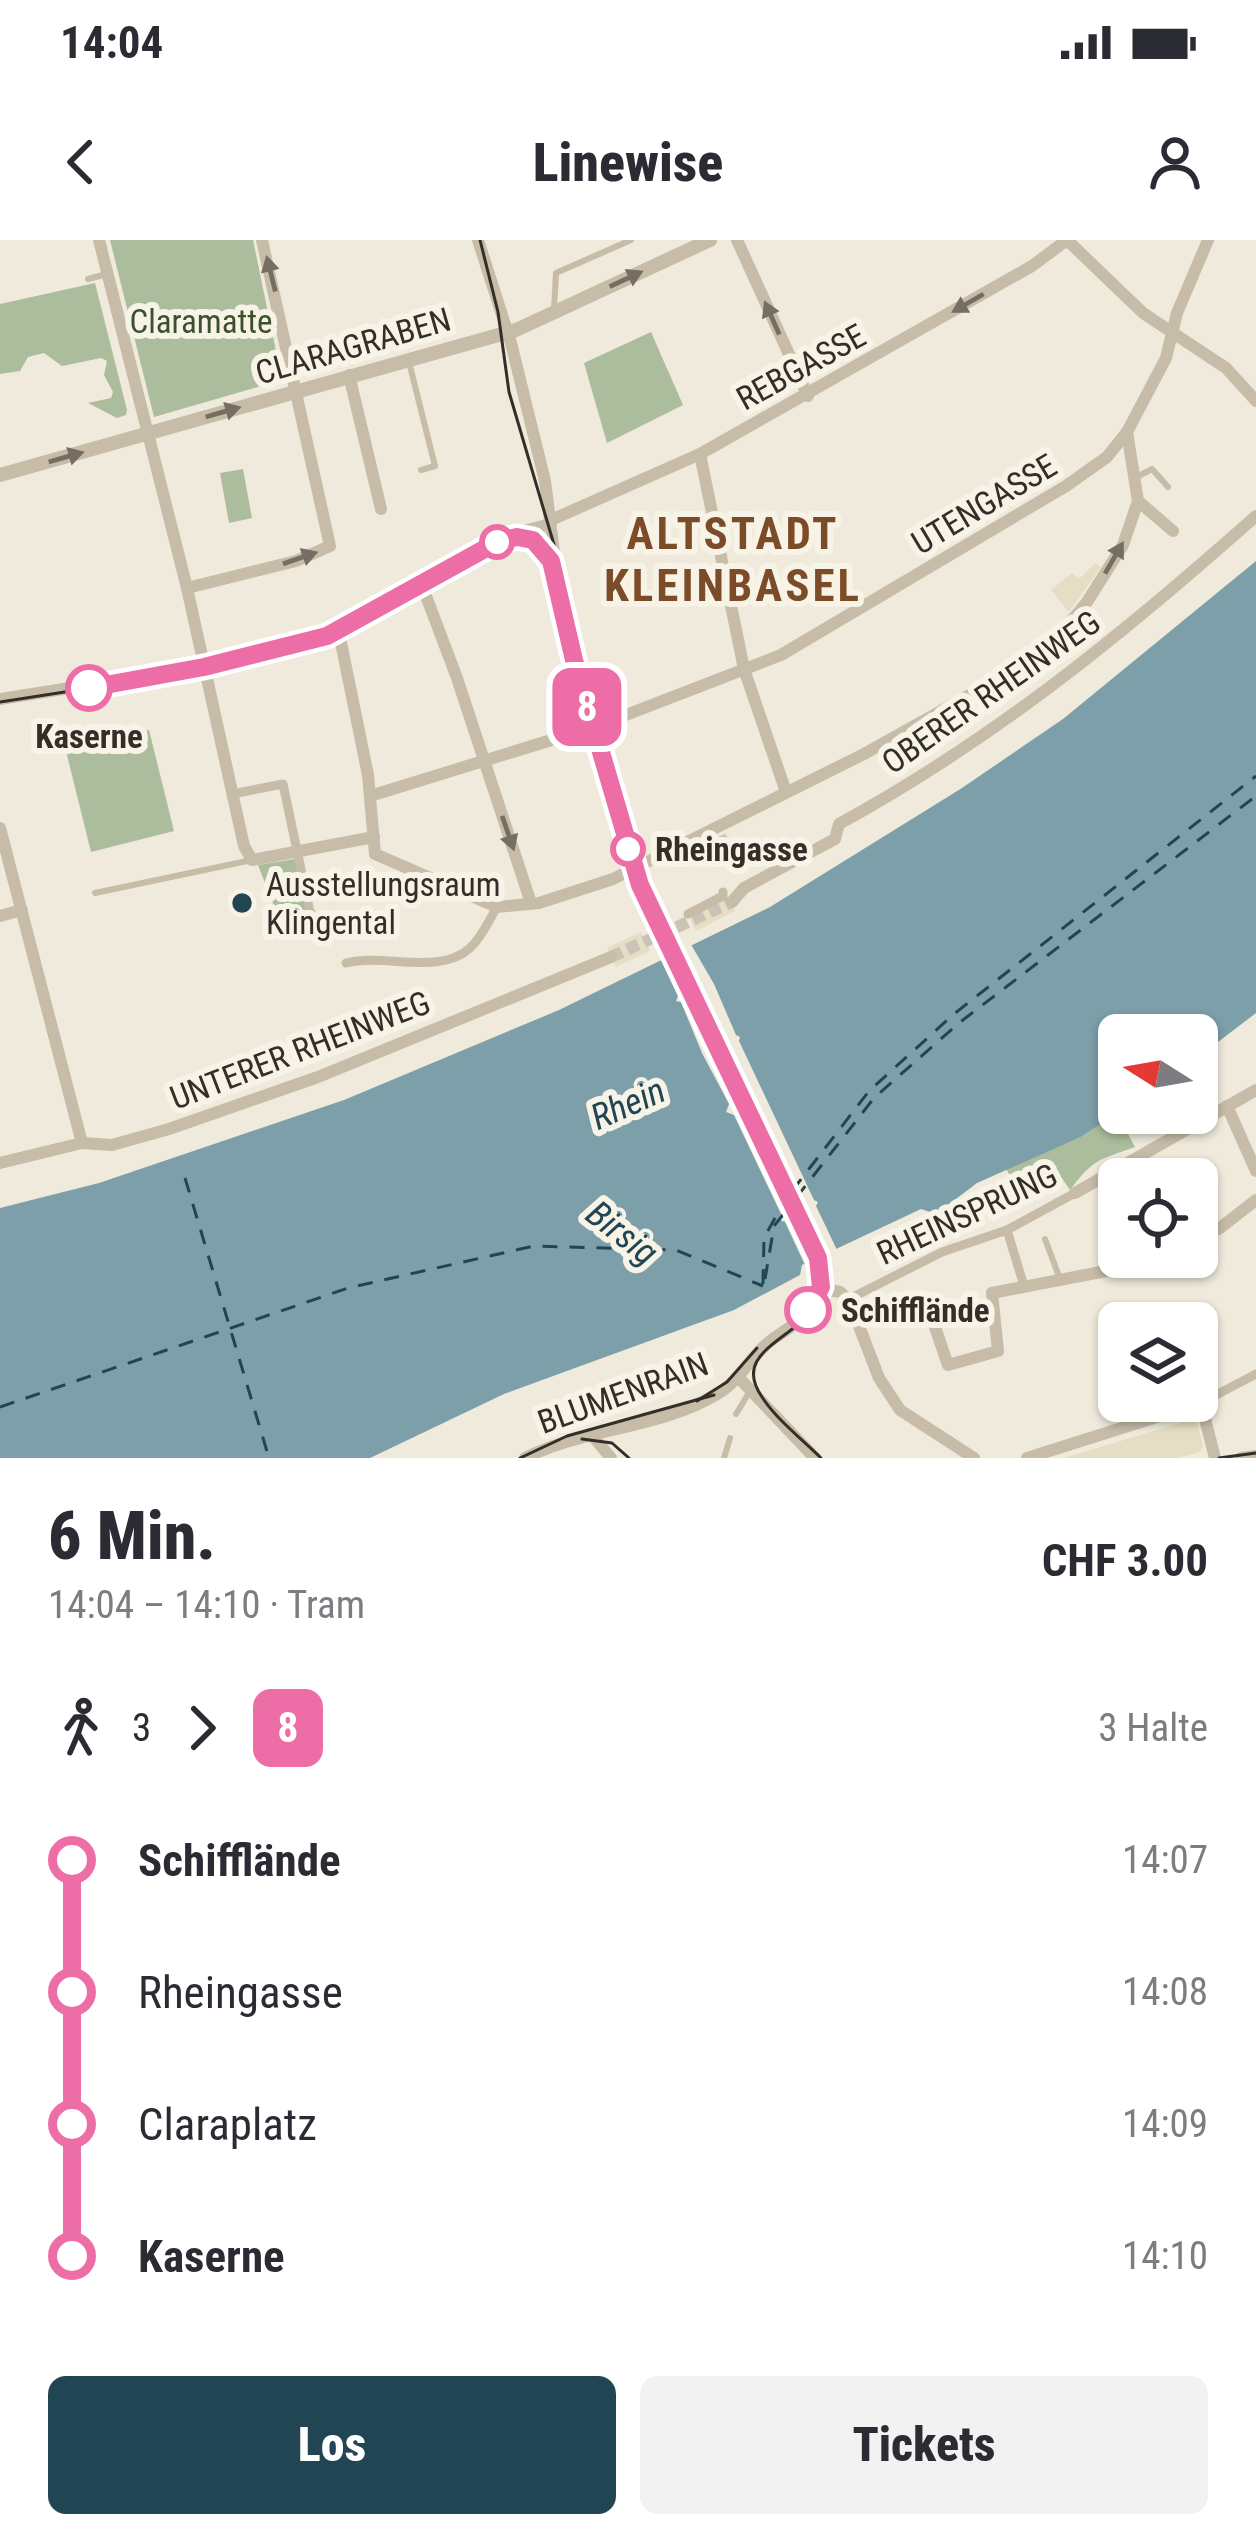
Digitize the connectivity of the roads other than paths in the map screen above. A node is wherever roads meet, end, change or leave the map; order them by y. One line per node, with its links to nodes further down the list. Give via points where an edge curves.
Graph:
1 (99, 240): 9 (street)
2 (262, 240): 16 (street, one-way to 2)
3 (478, 240): 12 (street)
4 (632, 240): 11 (lane, via 556,273)
5 (737, 240): 17 (street, one-way to 5)
6 (1067, 240): 13 (street); 17 (street, REBGASSE, one-way to 17)
7 (1208, 240): 13 (street, UTENGASSE)
8 (702, 242): 11 (street, CLARAGRABEN, one-way to 8)
9 (107, 274): 10 (lane); 19 (street)
10 (88, 279)
11 (554, 312): 12 (street, CLARAGRABEN)
12 (507, 332): 14 (street, CLARAGRABEN); 29 (street)
13 (1173, 334): 18 (street, via 1213,356); 20 (street, UTENGASSE)
14 (408, 358): 15 (street, CLARAGRABEN); 22 (lane, via 435,466)
15 (349, 375): 16 (street, CLARAGRABEN); 27 (street)
16 (297, 390): 19 (street, CLARAGRABEN, one-way to 16); 32 (street, one-way to 16, via 330,546)
17 (808, 396): 21 (street, REBGASSE)
18 (1256, 401)
19 (148, 432): 23 (street, CLARAGRABEN, one-way to 19); 32 (street)
20 (1126, 432): 24 (street); 35 (street, UTENGASSE, via 1066,486 800,646)
21 (700, 454): 29 (street, REBGASSE); 35 (street)
22 (421, 470)
23 (0, 476)
24 (1133, 478): 25 (lane, via 1153,469); 26 (street)
25 (1168, 487)
26 (1138, 501): 30 (street); 39 (street, one-way to 26, via 993,682 1066,627 1111,565)
27 (382, 509)
28 (1256, 516): 48 (street, OBERER RHEINWEG, via 1019,714 839,824 835,839)
29 (551, 520): 31 (street, REBGASSE); 37 (street)
30 (1173, 531)
31 (420, 580): 33 (street, REBGASSE); 38 (street)
32 (187, 588): 34 (street)
33 (338, 628): 34 (street, REBGASSE); 41 (street)
34 (204, 664): 36 (street, REBGASSE); 40 (street)
35 (744, 669): 37 (street, UTENGASSE); 39 (street)
36 (0, 698)
37 (596, 726): 38 (street, UTENGASSE); 46 (street)
38 (484, 764): 41 (street, UTENGASSE); 51 (street, one-way to 51)
39 (786, 792): 46 (street)
40 (232, 794): 44 (street, via 283,784); 45 (street)
41 (370, 796): 43 (street)
42 (0, 828): 53 (street)
43 (374, 837): 44 (street); 52 (street, via 375,854)
44 (298, 850): 45 (street); 56 (street, via 310,912)
45 (252, 860): 49 (lane)
46 (637, 866): 51 (street); 72 (street, bridge, via 824,1267)
47 (736, 870): 48 (street)
48 (744, 888): 50 (street)
49 (95, 893)
50 (728, 897): 54 (street)
51 (531, 902): 52 (street)
52 (497, 907): 58 (street, via 458,956)
53 (22, 910): 55 (street); 61 (street)
54 (688, 914)
55 (0, 916)
56 (333, 934)
57 (611, 957): 61 (street, UNTERER RHEINWEG, via 318,1077 112,1145)
58 (346, 963)
59 (1256, 1090): 60 (street, RHEINSPRUNG)
60 (1227, 1106): 63 (street); 64 (street, RHEINSPRUNG)
61 (82, 1143): 62 (street, UNTERER RHEINWEG)
62 (0, 1163)
63 (1256, 1171)
64 (1075, 1193): 67 (street, RHEINSPRUNG)
65 (1256, 1200): 66 (street)
66 (1218, 1229)
67 (1007, 1230): 71 (street); 74 (street, RHEINSPRUNG)
68 (1045, 1239): 70 (lane)
69 (1098, 1272): 70 (street)
70 (1060, 1279): 71 (street)
71 (1024, 1286): 73 (street)
72 (824, 1289): 78 (street, via 814,1309); 91 (street, via 849,1300 900,1411)
73 (992, 1293): 75 (street); 76 (street, via 998,1351 948,1365)
74 (855, 1296)
75 (1005, 1309)
76 (935, 1327)
77 (1256, 1374): 80 (street)
78 (738, 1377): 79 (street); 84 (street, BLUMENRAIN, via 705,1400)
79 (750, 1391): 81 (lane); 90 (street)
80 (1218, 1394)
81 (736, 1414)
82 (1141, 1422): 92 (street)
83 (1206, 1422): 93 (street)
84 (591, 1434): 87 (street, BLUMENRAIN); 88 (street)
85 (730, 1438): 89 (lane)
86 (1256, 1456): 94 (street)
87 (525, 1458)
88 (611, 1458)
89 (724, 1458)
90 (814, 1458)
91 (974, 1458)
92 (1027, 1458)
93 (1215, 1458)
94 (1240, 1458)

